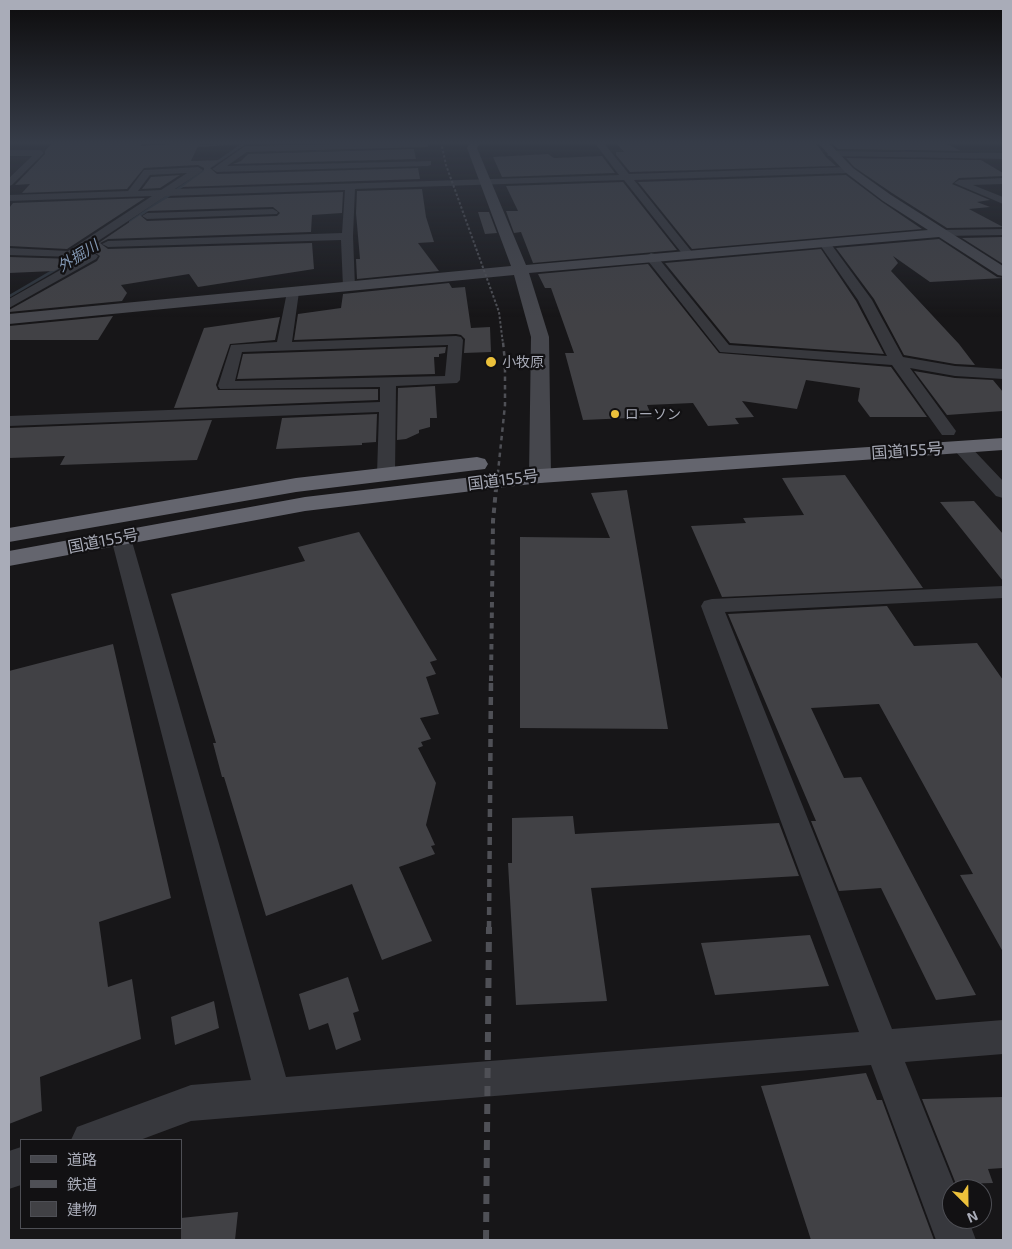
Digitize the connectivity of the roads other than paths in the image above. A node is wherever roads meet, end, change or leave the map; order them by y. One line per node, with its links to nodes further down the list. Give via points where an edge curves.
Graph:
1 (152, 200): 19 (street)
2 (168, 200): 10 (street)
3 (216, 200): 9 (street)
4 (311, 200): 9 (street)
5 (349, 200): 13 (street)
6 (493, 200): 23 (main road)
7 (644, 200): 20 (street)
8 (891, 200): 12 (main road)
9 (273, 213): 10 (street); 13 (street); 15 (street)
10 (147, 216): 15 (street)
11 (1003, 232): 12 (street)
12 (942, 233): 14 (main road); 17 (main road)
13 (347, 236): 25 (street)
14 (824, 242): 20 (main road); 30 (street, via 865,300)
15 (108, 244): 21 (street)
16 (987, 245): 17 (street)
17 (962, 246): 24 (main road)
18 (9, 252): 19 (street)
19 (72, 254): 21 (street)
20 (688, 254): 22 (main road)
21 (93, 255): 27 (street)
22 (651, 257): 23 (main road); 30 (street, via 725,350)
23 (520, 269): 25 (main road); 38 (main road, via 540,337)
24 (1003, 272)
25 (349, 287): 26 (main road)
26 (293, 292): 28 (main road); 29 (street)
27 (9, 304)
28 (9, 320)
29 (284, 346): 32 (street, via 236,348 226,386); 32 (street, via 456,340 452,380)
30 (897, 361): 31 (street, via 955,372); 36 (street)
31 (1003, 374)
32 (388, 382): 33 (street)
33 (388, 407): 34 (street); 39 (street)
34 (9, 422)
35 (1003, 428): 36 (highway, 国道155号)
36 (954, 439): 37 (highway, 国道155号); 38 (highway, 国道155号); 40 (street)
37 (1003, 444)
38 (540, 467): 39 (highway, 国道155号); 42 (highway, 国道155号, via 305,504)
39 (386, 474): 41 (highway, 国道155号, via 296,484)
40 (1003, 492)
41 (9, 535)
42 (120, 538): 43 (highway, 国道155号); 47 (street)
43 (9, 559)
44 (1003, 592): 46 (street, via 712,606)
45 (1003, 1037): 46 (street)
46 (883, 1047): 47 (street); 49 (street)
47 (272, 1096): 48 (street, via 191,1103)
48 (93, 1139)
49 (956, 1240)

